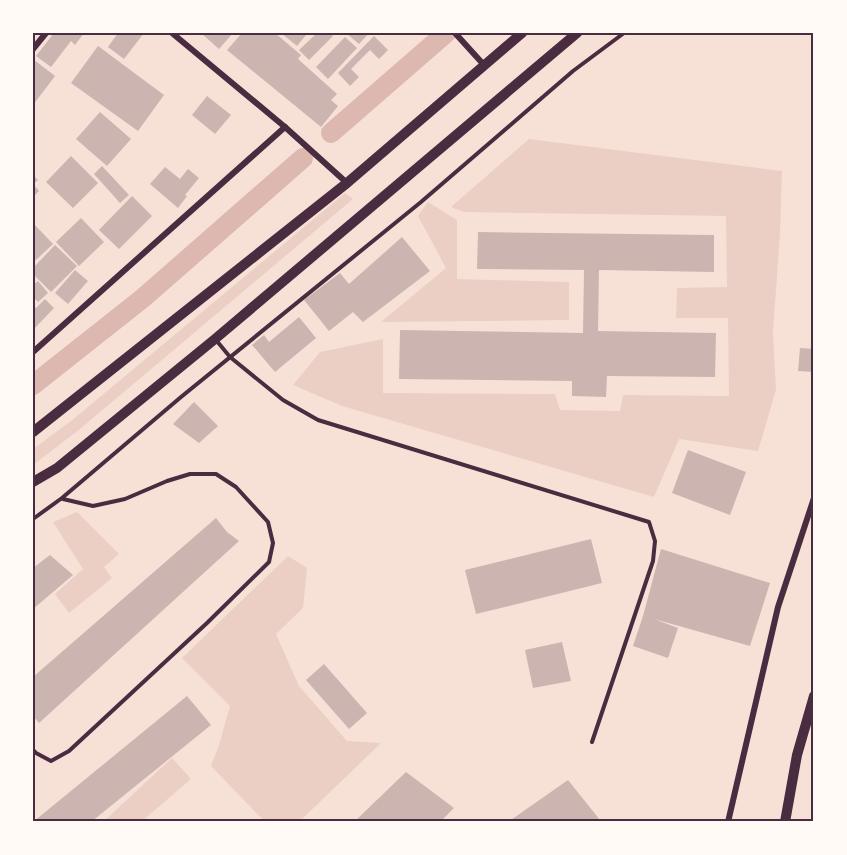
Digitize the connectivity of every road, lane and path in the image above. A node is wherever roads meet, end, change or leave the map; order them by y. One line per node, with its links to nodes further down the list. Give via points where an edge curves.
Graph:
1 (46, 33): 7 (street)
2 (172, 33): 9 (street)
3 (455, 33): 8 (street)
4 (522, 33): 8 (main road)
5 (577, 33): 11 (main road)
6 (624, 33): 13 (lane, via 573,71)
7 (33, 49)
8 (484, 65): 10 (main road)
9 (285, 127): 10 (street); 12 (street)
10 (347, 183): 14 (main road)
11 (215, 339): 13 (lane); 15 (main road, via 57,468)
12 (33, 352)
13 (230, 357): 16 (lane); 20 (lane, via 283,400 318,420 649,522 655,541 653,561)
14 (33, 432)
15 (33, 482)
16 (62, 498): 18 (lane); 21 (lane, via 93,506 125,499 190,474 216,474 236,487 268,522 273,543 269,562 69,751 51,761)
17 (814, 498): 22 (street, via 778,607)
18 (33, 519)
19 (814, 696): 23 (main road, via 797,755)
20 (592, 742)
21 (33, 750)
22 (728, 822)
23 (785, 822)

